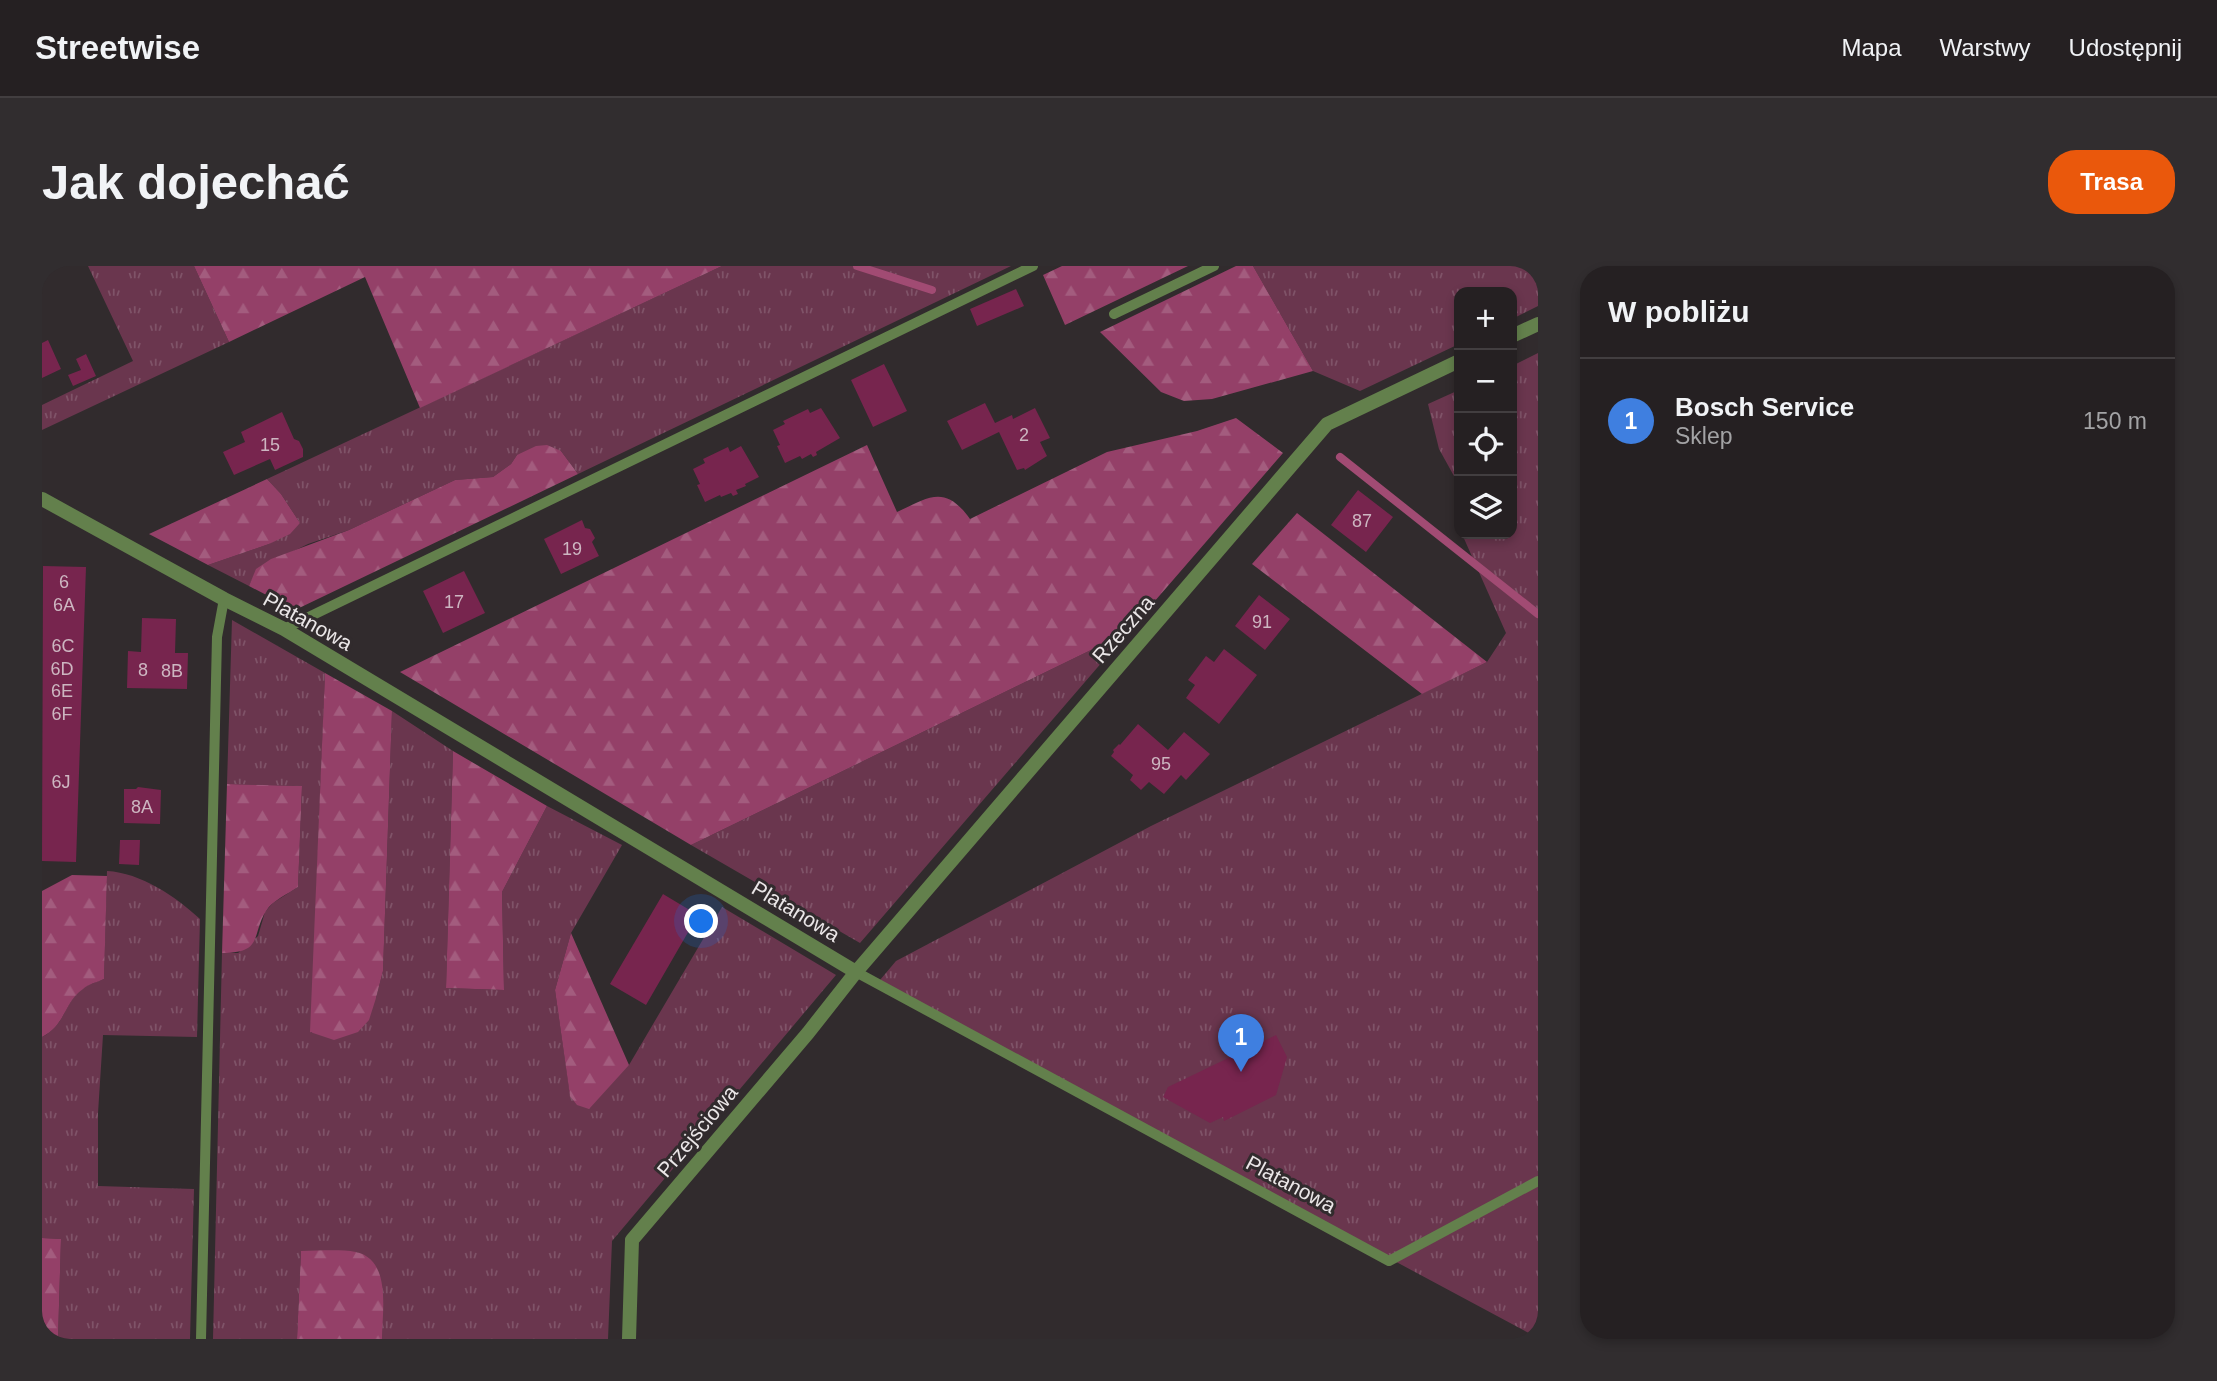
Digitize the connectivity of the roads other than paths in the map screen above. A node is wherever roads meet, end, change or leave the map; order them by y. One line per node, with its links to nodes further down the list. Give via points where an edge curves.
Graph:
1 (1033, 266): 9 (lane)
2 (1214, 266): 3 (lane)
3 (1114, 314)
4 (1538, 324): 5 (street)
5 (1517, 334)
6 (1454, 363): 10 (street, Rzeczna, via 1327,424)
7 (42, 499): 8 (street, Platanowa)
8 (224, 599): 9 (street, Platanowa); 12 (lane, via 217,637)
9 (284, 629): 10 (street, Platanowa)
10 (856, 972): 11 (lane, Platanowa, via 1389,1261); 13 (street, Przejściowa, via 632,1240)
11 (1538, 1181)
12 (201, 1339)
13 (629, 1339)

